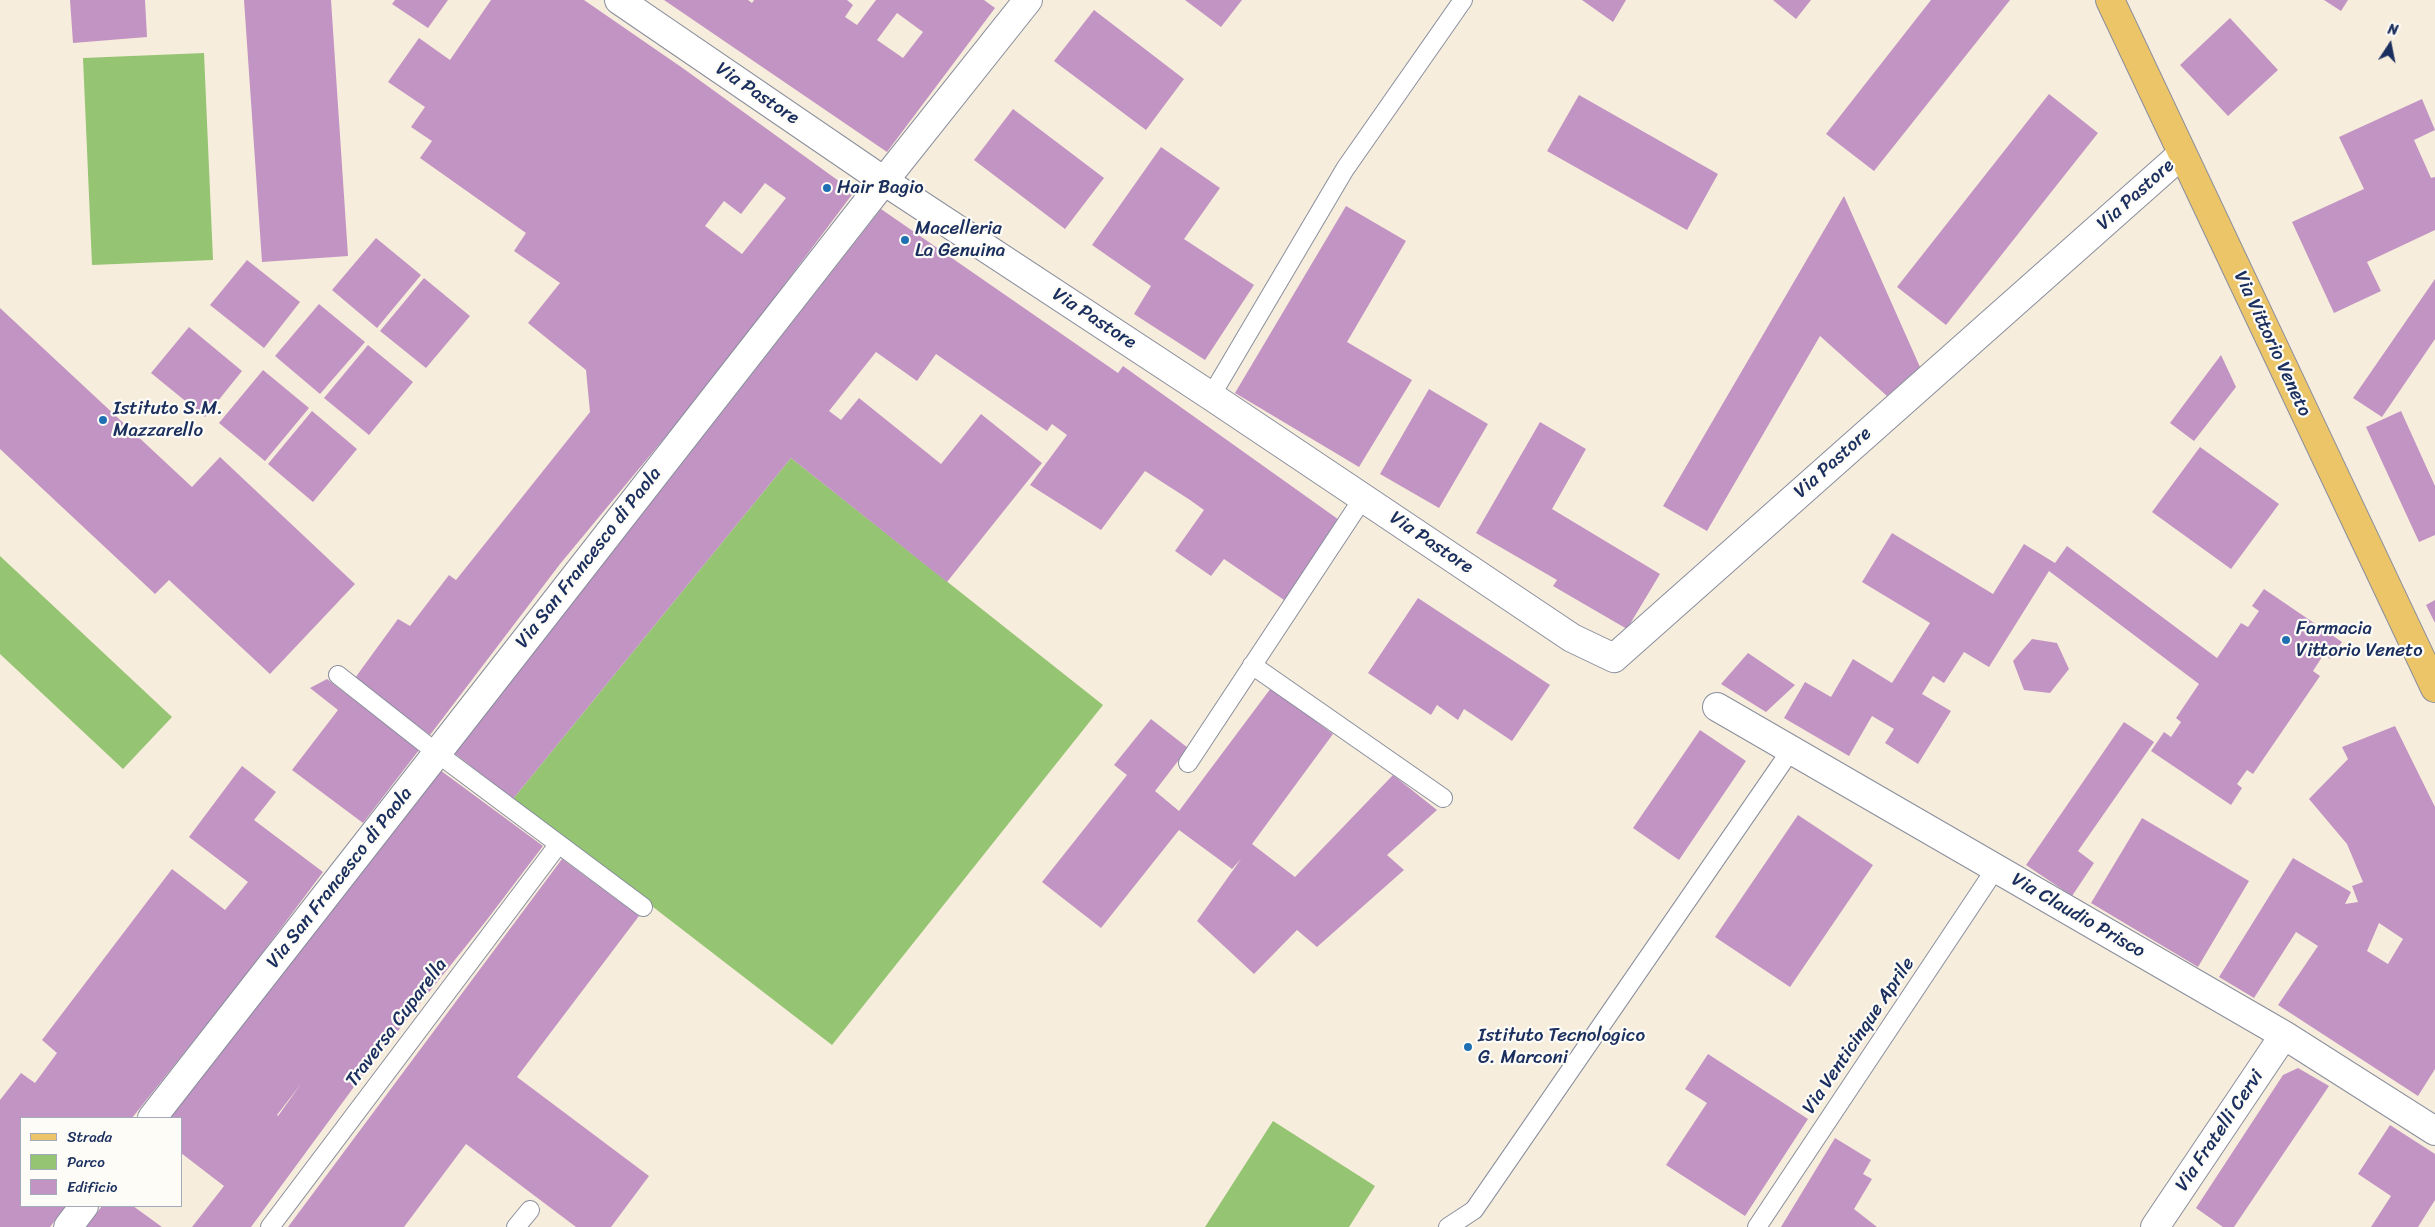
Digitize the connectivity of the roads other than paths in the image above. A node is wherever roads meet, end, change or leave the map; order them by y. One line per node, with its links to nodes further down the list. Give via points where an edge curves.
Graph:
1 (619, 0): 6 (street, Via Pastore)
2 (1028, 0): 6 (street, Via San Francesco di Paola)
3 (1463, 0): 7 (lane, via 1345,169)
4 (2112, 1): 5 (main road, Via Vittorio Veneto)
5 (2182, 154): 8 (street, Via Pastore, via 1614,658 1572,638); 11 (main road, Via Vittorio Veneto)
6 (884, 181): 7 (street, Via Pastore); 14 (street, Via San Francesco di Paola)
7 (1211, 396): 8 (street, Via Pastore)
8 (1363, 498): 9 (lane)
9 (1252, 665): 15 (lane); 16 (lane)
10 (338, 675): 14 (lane)
11 (2435, 688)
12 (1717, 707): 13 (street, Via Claudio Prisco)
13 (1791, 750): 18 (street, Via Claudio Prisco); 28 (lane, via 1474,1210)
14 (437, 753): 17 (lane); 21 (street, Via San Francesco di Paola)
15 (1188, 763)
16 (1443, 798)
17 (558, 845): 19 (lane); 26 (lane, Traversa Cuparella)
18 (1996, 868): 20 (street, Via Claudio Prisco); 29 (lane, Via Venticinque Aprile)
19 (643, 907)
20 (2284, 1035): 22 (street, Via Claudio Prisco); 30 (street, Via Fratelli Cervi)
21 (153, 1117)
22 (2433, 1127)
23 (83, 1207): 25 (street)
24 (530, 1210): 27 (lane)
25 (68, 1227)
26 (270, 1227)
27 (516, 1227)
28 (1448, 1227)
29 (1757, 1227)
30 (2155, 1227)

